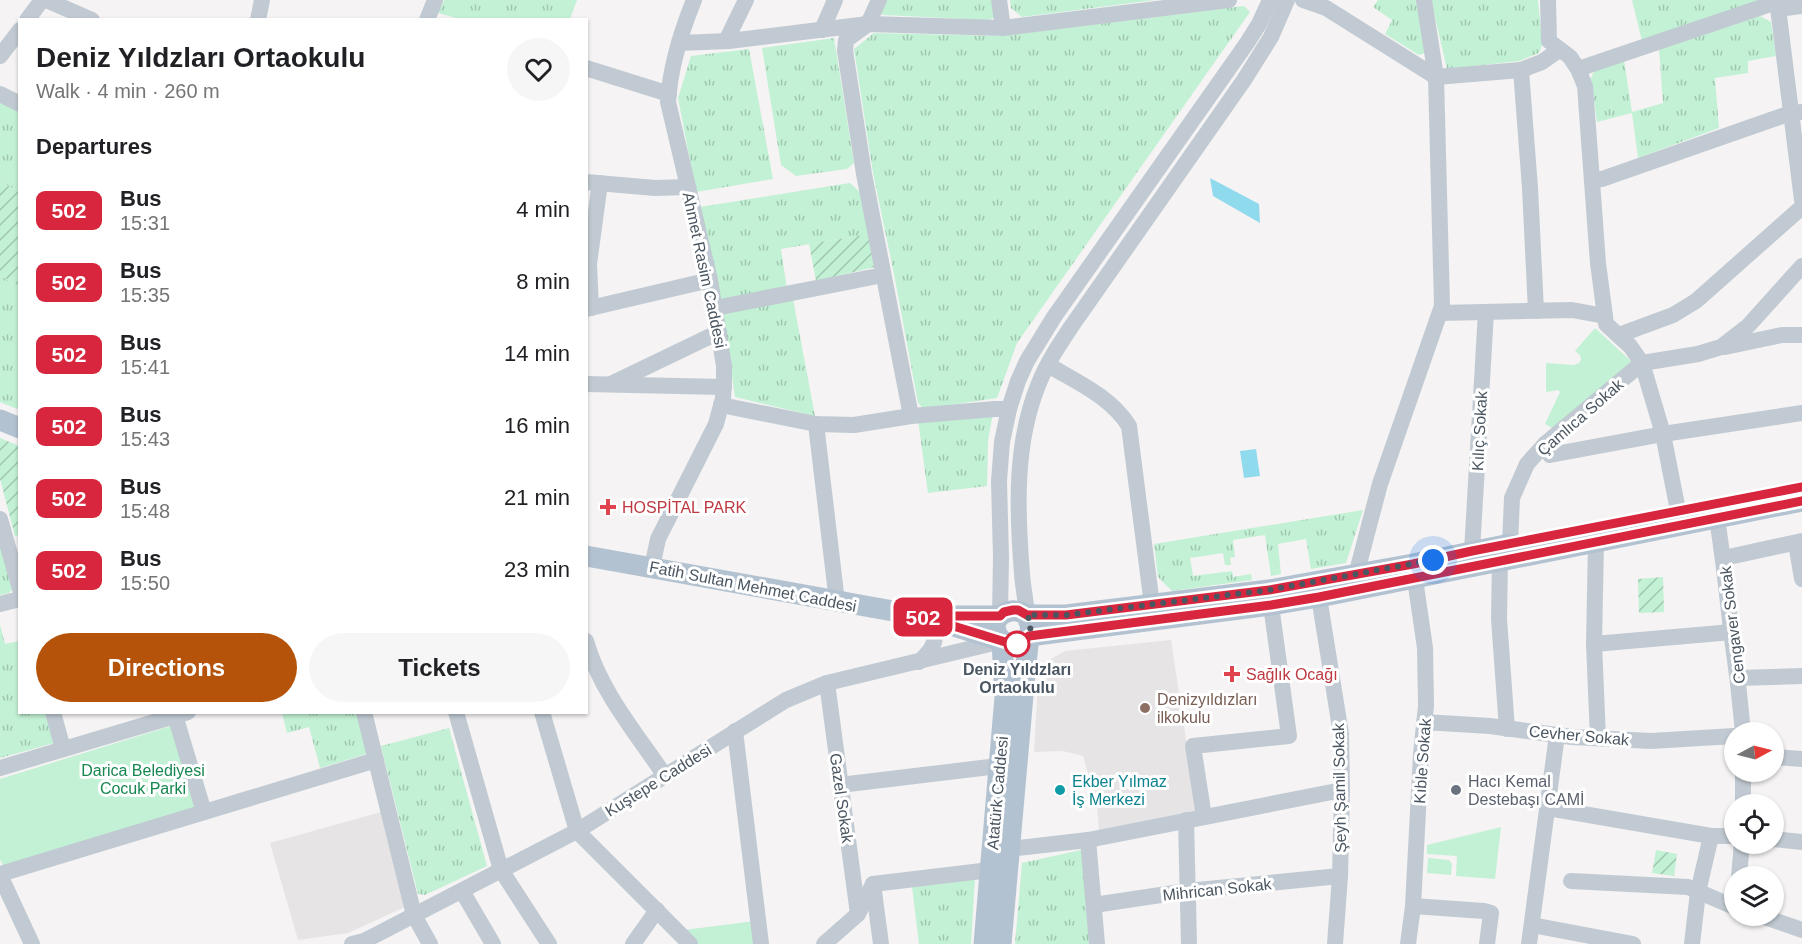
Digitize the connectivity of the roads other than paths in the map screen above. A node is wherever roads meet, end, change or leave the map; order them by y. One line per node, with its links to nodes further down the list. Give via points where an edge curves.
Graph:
1 (44, 0): 17 (street); 18 (street)
2 (262, 0): 19 (street)
3 (435, 0): 20 (street)
4 (694, 0): 26 (street, Ahmet Rasim Caddesi)
5 (746, 0): 25 (street)
6 (835, 0): 23 (street)
7 (879, 0): 21 (street)
8 (999, 0): 22 (street)
9 (1229, 0): 22 (street)
10 (1270, 0): 61 (street, via 1247,43 1054,317 1027,361)
11 (1287, 0): 56 (street, via 1271,37 1244,80)
12 (1303, 0): 32 (street, via 1326,8)
13 (1424, 0): 32 (street)
14 (1548, 0): 27 (street, via 1549,41)
15 (1778, 4): 16 (street); 30 (street); 36 (street)
16 (1802, 6)
17 (29, 18)
18 (87, 18)
19 (258, 18)
20 (428, 18)
21 (868, 24): 22 (street); 23 (street); 43 (street, via 846,40 846,51)
22 (1003, 28)
23 (822, 30): 25 (street)
24 (18, 33): 28 (street)
25 (726, 41): 26 (street)
26 (679, 43): 34 (street, Ahmet Rasim Caddesi)
27 (1559, 50): 30 (street); 31 (street)
28 (0, 56)
29 (588, 69): 34 (street)
30 (1578, 69): 37 (street, via 1585,86)
31 (1521, 70): 32 (street); 47 (street)
32 (1436, 77): 49 (street)
33 (0, 94): 35 (street)
34 (669, 94): 39 (street, Ahmet Rasim Caddesi)
35 (18, 103)
36 (1797, 112): 37 (street); 40 (street)
37 (1592, 180): 50 (street)
38 (593, 183): 39 (street); 45 (street)
39 (688, 187): 44 (street, Ahmet Rasim Caddesi)
40 (1802, 200)
41 (1802, 207): 52 (street, via 1696,300 1672,315)
42 (1802, 266): 54 (street, via 1748,326)
43 (883, 275): 46 (street); 63 (street)
44 (710, 280): 45 (street); 46 (street, Ahmet Rasim Caddesi)
45 (589, 308)
46 (715, 308): 51 (street, Ahmet Rasim Caddesi)
47 (1536, 311): 48 (street); 50 (street, via 1572,310)
48 (1486, 312): 49 (street); 76 (street, Kılıç Sokak)
49 (1440, 313): 81 (street, via 1380,484)
50 (1605, 316): 52 (street, via 1606,324)
51 (718, 332): 58 (street); 59 (street, Ahmet Rasim Caddesi)
52 (1619, 335): 55 (street)
53 (1802, 335): 54 (street)
54 (1721, 347): 55 (street)
55 (1642, 363): 67 (street); 68 (street, Çamlıca Sokak)
56 (1048, 365): 89 (street, via 1093,391 1130,426); 93 (street, via 1030,407 1020,462 1020,546)
57 (588, 384): 58 (street)
58 (609, 384): 59 (street)
59 (724, 387): 60 (street, Ahmet Rasim Caddesi)
60 (721, 405): 65 (street); 80 (street, Ahmet Rasim Caddesi, via 707,444 658,539)
61 (1009, 410): 63 (street); 91 (street, via 1000,464 1001,574)
62 (1802, 413): 67 (street)
63 (911, 416): 65 (street, via 854,425)
64 (0, 420): 66 (main road)
65 (816, 424): 87 (street)
66 (18, 427)
67 (1663, 434): 68 (street, via 1550,455); 72 (street)
68 (1545, 444): 77 (street, Çamlıca Sokak, via 1527,464 1512,498)
69 (1802, 487): 72 (main road)
70 (1802, 501): 73 (main road)
71 (0, 519): 84 (street)
72 (1679, 519): 73 (main road); 74 (main road); 77 (main road)
73 (1717, 519): 79 (street, Cengaver Sokak)
74 (1596, 542): 77 (main road); 96 (street)
75 (1799, 542): 79 (street); 83 (street)
76 (1472, 551): 77 (main road); 81 (main road)
77 (1505, 552): 82 (main road); 110 (street, Çamlıca Sokak, via 1499,619)
78 (588, 556): 80 (main road, Fatih Sultan Mehmet Caddesi)
79 (1724, 558): 95 (street, Cengaver Sokak)
80 (652, 567): 87 (main road, Fatih Sultan Mehmet Caddesi)
81 (1356, 575): 89 (main road)
82 (1415, 579): 85 (main road); 108 (street, Kıble Sokak, via 1425,648)
83 (1802, 579)
84 (18, 582)
85 (1319, 597): 90 (main road); 123 (street, Şeyh Şamil Sokak, via 1341,734)
86 (18, 599): 88 (street)
87 (837, 602): 92 (main road, Fatih Sultan Mehmet Caddesi)
88 (0, 604)
89 (1152, 605): 94 (main road)
90 (1271, 605): 94 (main road); 126 (street, via 1289,736 1193,746)
91 (995, 611): 92 (main road, Fatih Sultan Mehmet Caddesi); 93 (main road, Fatih Sultan Mehmet Caddesi, via 1018,610); 98 (main road, Atatürk Caddesi, via 995,630)
92 (921, 616): 98 (main road, Fatih Sultan Mehmet Caddesi); 99 (street, via 932,626 935,640)
93 (1034, 619): 94 (main road); 98 (main road, via 1017,644); 134 (main road, via 1026,664)
94 (1067, 623)
95 (1731, 632): 96 (street); 101 (street, Cengaver Sokak)
96 (1594, 644): 114 (street)
97 (588, 648): 121 (street, via 602,684)
98 (1002, 649): 99 (street, Kuştepe Caddesi, via 977,647); 119 (main road, Atatürk Caddesi, via 1005,692)
99 (919, 662): 102 (street, Kuştepe Caddesi)
100 (1802, 676): 101 (street)
101 (1739, 678): 109 (street, Cengaver Sokak)
102 (827, 683): 111 (street, Kuştepe Caddesi, via 786,700); 122 (street, Gazel Sokak)
103 (54, 714): 115 (street)
104 (179, 714): 115 (street); 125 (street)
105 (364, 714): 118 (street)
106 (457, 714): 135 (street)
107 (543, 714): 128 (street)
108 (1424, 722): 110 (street, Cevher Sokak); 146 (street, Kıble Sokak)
109 (1742, 722)
110 (1507, 729): 112 (street, Cevher Sokak)
111 (735, 731): 121 (street, Kuştepe Caddesi); 161 (street)
112 (1557, 735): 114 (street, Cevher Sokak); 124 (street)
113 (1724, 737): 114 (street, Cevher Sokak, via 1651,741)
114 (1598, 738)
115 (63, 749): 120 (street)
116 (1784, 758): 117 (street)
117 (1802, 759)
118 (376, 760): 125 (street); 149 (street)
119 (998, 766): 122 (street); 136 (main road, Atatürk Caddesi)
120 (0, 768)
121 (665, 776): 128 (street, Kuştepe Caddesi)
122 (840, 785): 148 (street, Gazel Sokak)
123 (1342, 790): 126 (street); 138 (street, Şeyh Şamil Sokak)
124 (1548, 808): 129 (street); 151 (street)
125 (204, 812): 137 (street)
126 (1203, 817): 127 (street)
127 (1186, 820): 131 (street); 142 (street)
128 (577, 831): 135 (street, Kuştepe Caddesi); 147 (street)
129 (1711, 836): 130 (street); 143 (street)
130 (1724, 836)
131 (1088, 840): 134 (street); 145 (street)
132 (1784, 840): 133 (street)
133 (1802, 842)
134 (1009, 849): 164 (main road)
135 (501, 870): 141 (street, Kuştepe Caddesi); 158 (street)
136 (990, 870): 140 (street); 163 (main road, Atatürk Caddesi)
137 (0, 874): 154 (street)
138 (1340, 876): 142 (street, Mihrican Sokak); 167 (street, Şeyh Şamil Sokak)
139 (1571, 881): 143 (street, via 1689,887)
140 (873, 884): 148 (street); 162 (street)
141 (462, 891): 149 (street, Kuştepe Caddesi); 157 (street)
142 (1186, 891): 145 (street, Mihrican Sokak); 166 (street)
143 (1698, 892): 144 (street); 172 (street)
144 (1724, 903)
145 (1094, 905): 165 (street)
146 (1413, 906): 168 (street, Kıble Sokak); 169 (street, via 1491,913)
147 (657, 910): 159 (street); 160 (street)
148 (858, 914): 153 (street)
149 (414, 915): 155 (street, Kuştepe Caddesi); 156 (street)
150 (1784, 924): 152 (street)
151 (1532, 925): 170 (street); 171 (street)
152 (1802, 930)
153 (828, 942)
154 (32, 944)
155 (352, 944)
156 (430, 944)
157 (493, 944)
158 (549, 944)
159 (633, 944)
160 (690, 944)
161 (760, 944)
162 (881, 944)
163 (984, 944)
164 (1001, 944)
165 (1097, 944)
166 (1189, 944)
167 (1335, 944)
168 (1408, 944)
169 (1487, 944)
170 (1529, 944)
171 (1633, 944)
172 (1692, 944)

